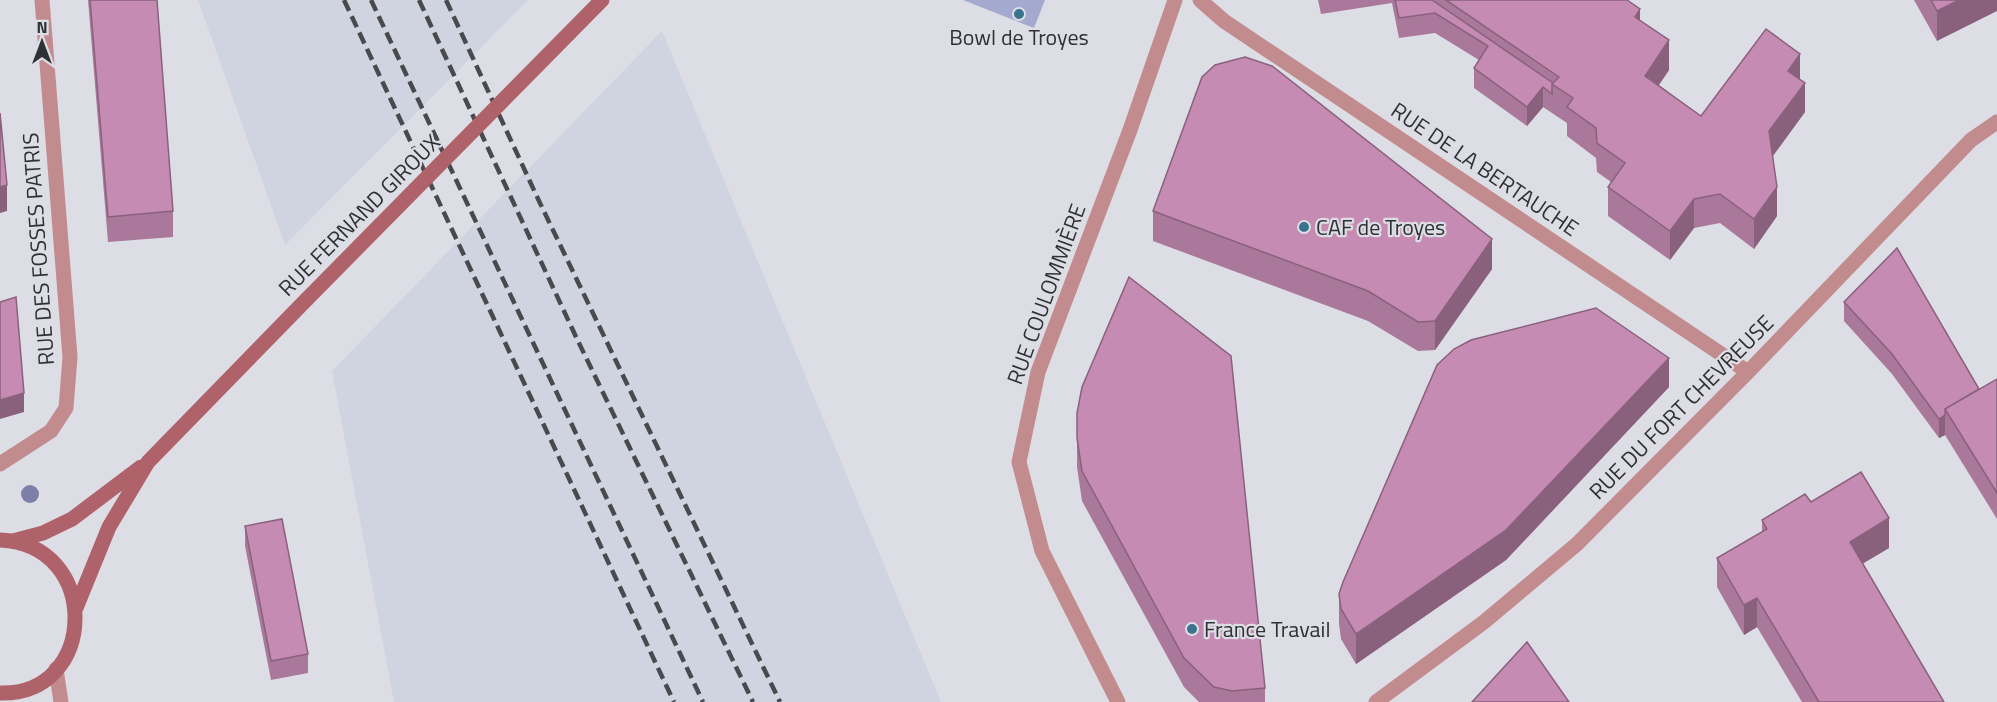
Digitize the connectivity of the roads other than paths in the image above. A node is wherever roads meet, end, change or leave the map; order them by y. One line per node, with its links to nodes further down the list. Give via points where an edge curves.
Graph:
1 (42, 0): 8 (street, RUE DES FOSSES PATRIS, via 70,357 68,388 66,408 51,431)
2 (602, 0): 7 (street, RUE FERNAND GIROUX, bridge)
3 (1174, 0): 15 (street, RUE COULOMMIÈRE, via 1130,130 1038,372 1019,462 1042,551)
4 (1200, 0): 6 (street, RUE DE LA BERTAUCHE, via 1224,21)
5 (1997, 122): 6 (street, RUE DU FORT CHEVREUSE, via 1971,140)
6 (1748, 372): 16 (street, RUE DU FORT CHEVREUSE, via 1577,544 1484,622)
7 (148, 462): 9 (street, RUE FERNAND GIROUX, via 72,519 43,533); 10 (street, RUE FERNAND GIROUX, via 109,527)
8 (0, 464)
9 (7, 541): 10 (street, via 36,549 56,564 69,585)
10 (76, 608): 11 (street, via 74,636)
11 (56, 669): 13 (street); 14 (street)
12 (0, 693): 13 (street)
13 (27, 695)
14 (61, 702)
15 (1118, 702)
16 (1376, 702)

